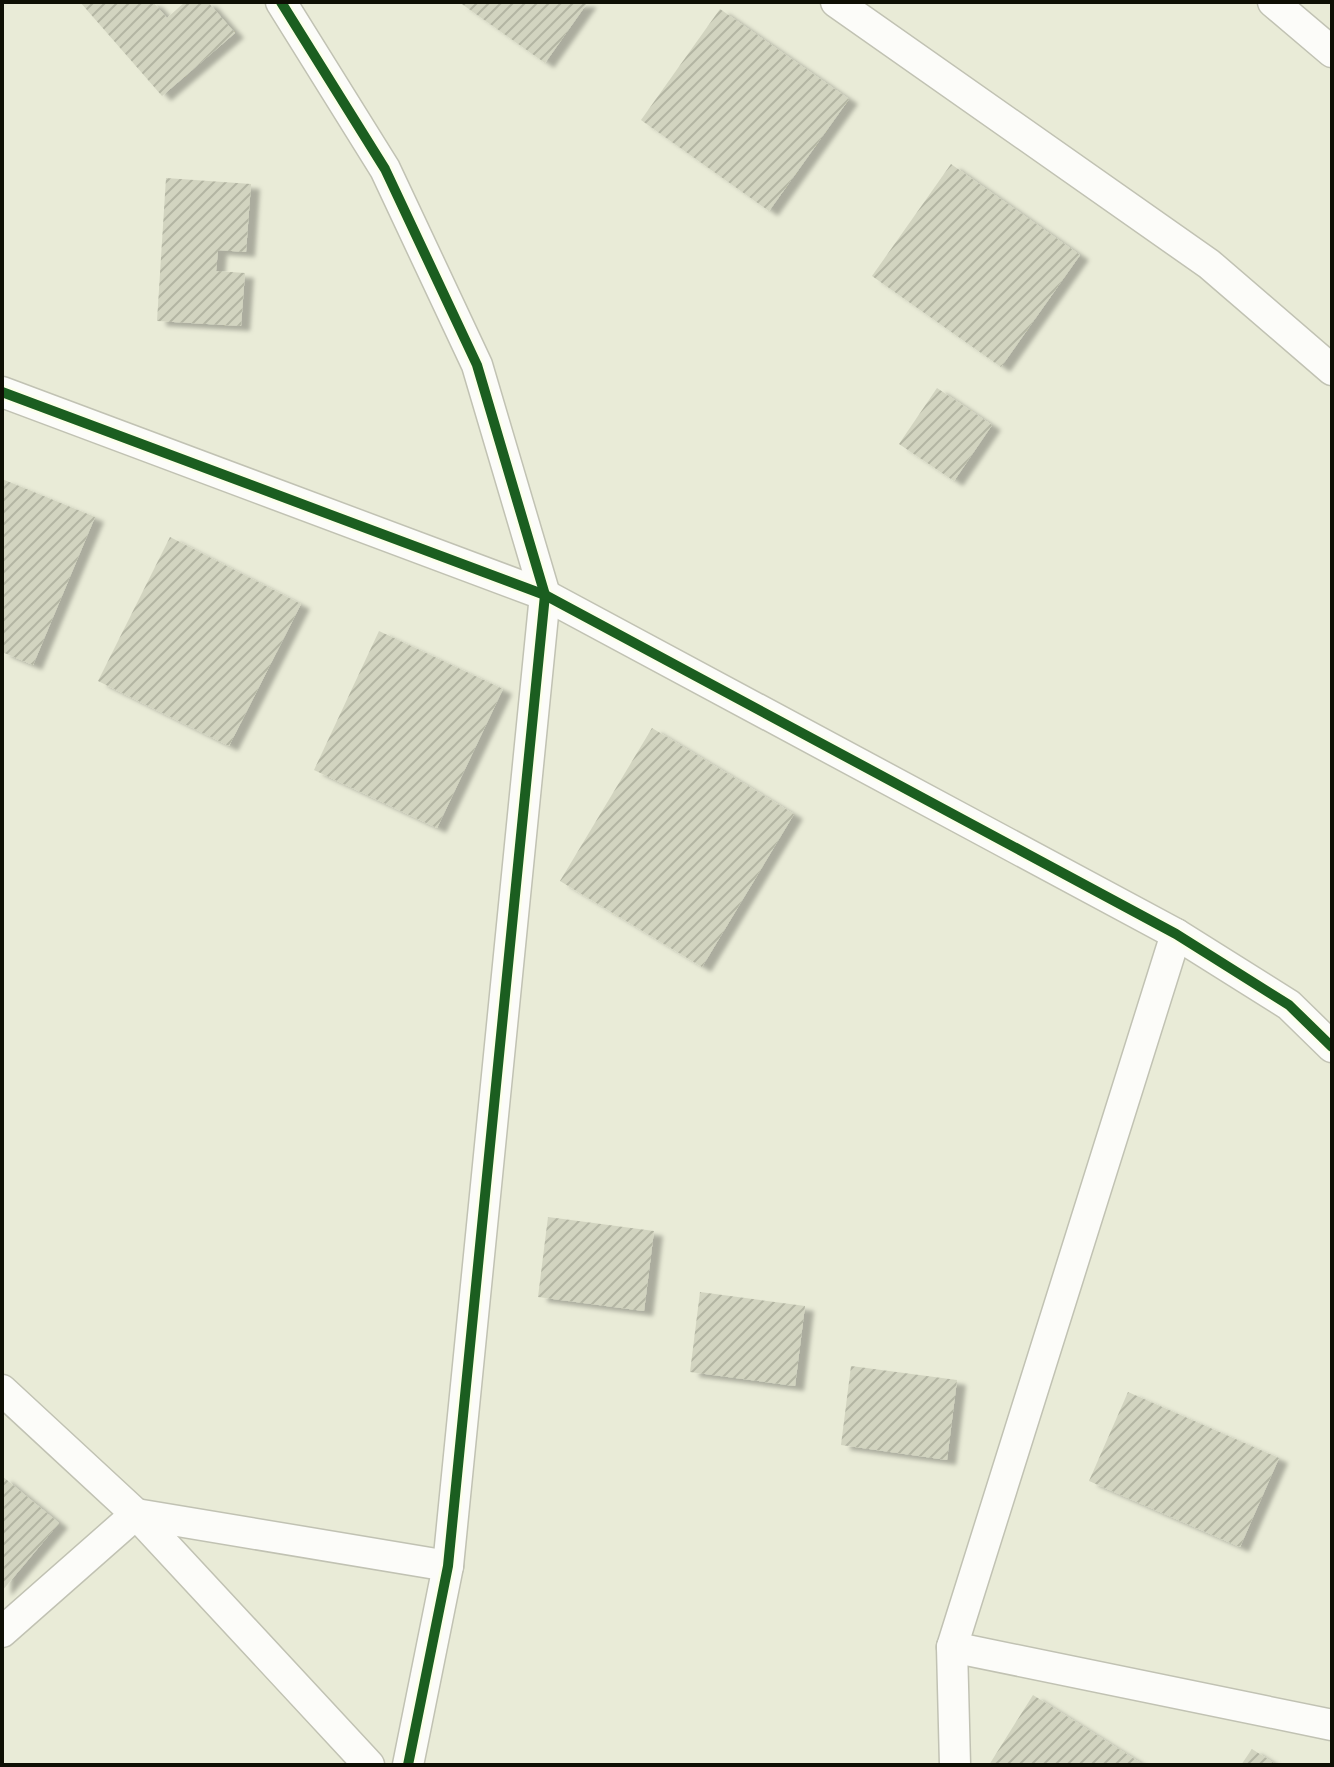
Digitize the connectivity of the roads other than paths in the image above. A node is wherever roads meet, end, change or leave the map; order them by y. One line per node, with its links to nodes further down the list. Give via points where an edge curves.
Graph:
1 (281, 2): 7 (street, via 385,169 477,365)
2 (836, 2): 5 (street, via 1209,264)
3 (1273, 2): 4 (street)
4 (1332, 52)
5 (1332, 370)
6 (2, 392): 7 (street)
7 (545, 595): 8 (street); 12 (street)
8 (1176, 934): 9 (street, via 1289,1005); 14 (street)
9 (1332, 1047)
10 (2, 1390): 11 (street)
11 (136, 1514): 12 (street); 13 (street); 16 (street)
12 (448, 1566): 17 (street)
13 (2, 1632)
14 (952, 1647): 15 (street); 18 (street)
15 (1332, 1725)
16 (369, 1765)
17 (408, 1765)
18 (955, 1765)

